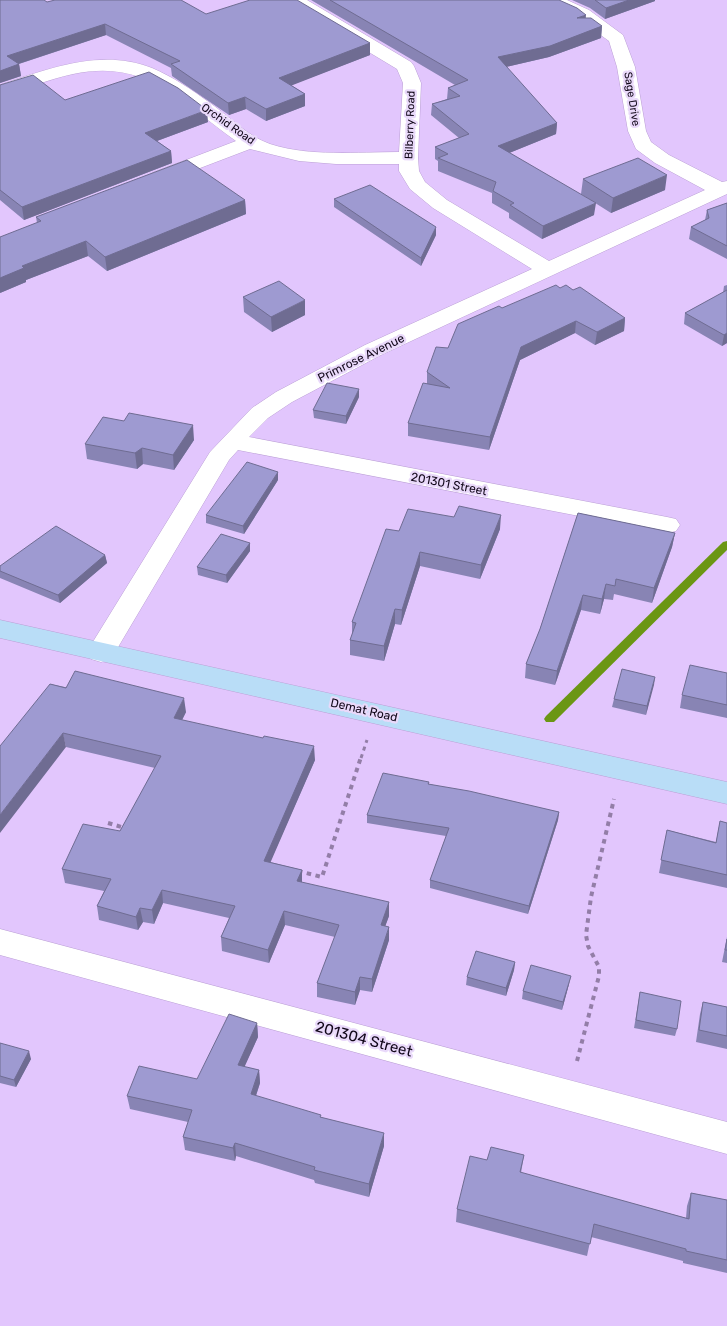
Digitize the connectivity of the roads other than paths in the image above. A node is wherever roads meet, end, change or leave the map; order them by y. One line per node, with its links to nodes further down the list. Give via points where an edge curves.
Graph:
1 (295, 0): 5 (street, Bilberry Road, via 405,66 412,83)
2 (553, 0): 7 (street, Sage Drive, via 583,14 617,39 626,67 636,131 643,145 662,159)
3 (0, 91): 4 (street, Orchid Road, via 89,66 129,67 150,74)
4 (251, 142): 5 (street, Orchid Road, via 263,148 301,155); 6 (street)
5 (408, 158): 8 (street, Bilberry Road, via 412,178 426,194)
6 (138, 186)
7 (724, 189): 8 (street, Primrose Avenue)
8 (548, 270): 9 (street, Primrose Avenue, via 373,350 291,393 260,414)
9 (232, 441): 10 (street, 201301 Street); 12 (street, Primrose Avenue, via 219,457)
10 (667, 525)
11 (0, 629): 12 (street, Demat Road)
12 (101, 652): 13 (street, Demat Road)
13 (727, 793)
14 (0, 942): 15 (street, 201304 Street)
15 (727, 1138)

